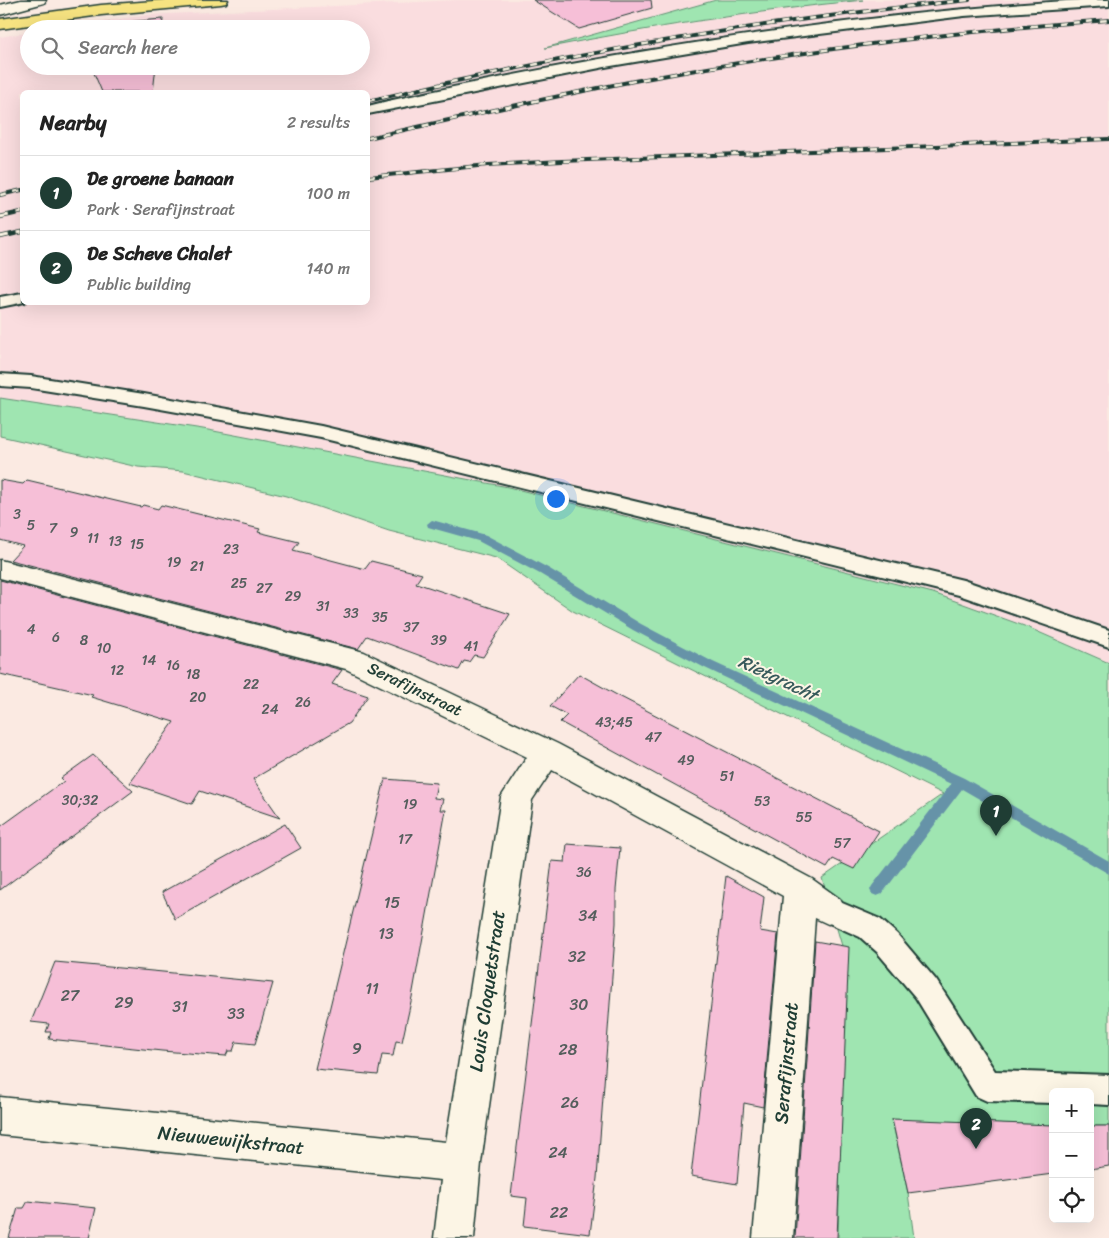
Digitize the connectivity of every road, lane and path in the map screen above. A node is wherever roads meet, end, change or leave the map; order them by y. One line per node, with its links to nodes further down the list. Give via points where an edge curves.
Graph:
1 (39, 0): 5 (street)
2 (222, 0): 3 (main road)
3 (184, 1): 6 (main road)
4 (1109, 2): 9 (lane, via 951,14 758,37 653,53)
5 (0, 10)
6 (25, 20)
7 (20, 21): 8 (main road)
8 (0, 24)
9 (370, 110)
10 (20, 298): 11 (lane)
11 (0, 302)
12 (0, 380): 14 (lane, via 144,400 320,432 963,588)
13 (0, 569): 15 (street, Serafijnstraat, via 354,660)
14 (1109, 639)
15 (547, 753): 16 (street, Serafijnstraat); 20 (street, Louis Cloquetstraat, via 517,797)
16 (800, 889): 17 (street, Serafijnstraat); 22 (street, Serafijnstraat)
17 (828, 909): 18 (lane, via 870,928 887,943 926,989 987,1086)
18 (1109, 1090)
19 (0, 1116): 20 (street, Nieuwewijkstraat)
20 (462, 1163): 21 (street, Louis Cloquetstraat)
21 (454, 1238)
22 (773, 1238)

